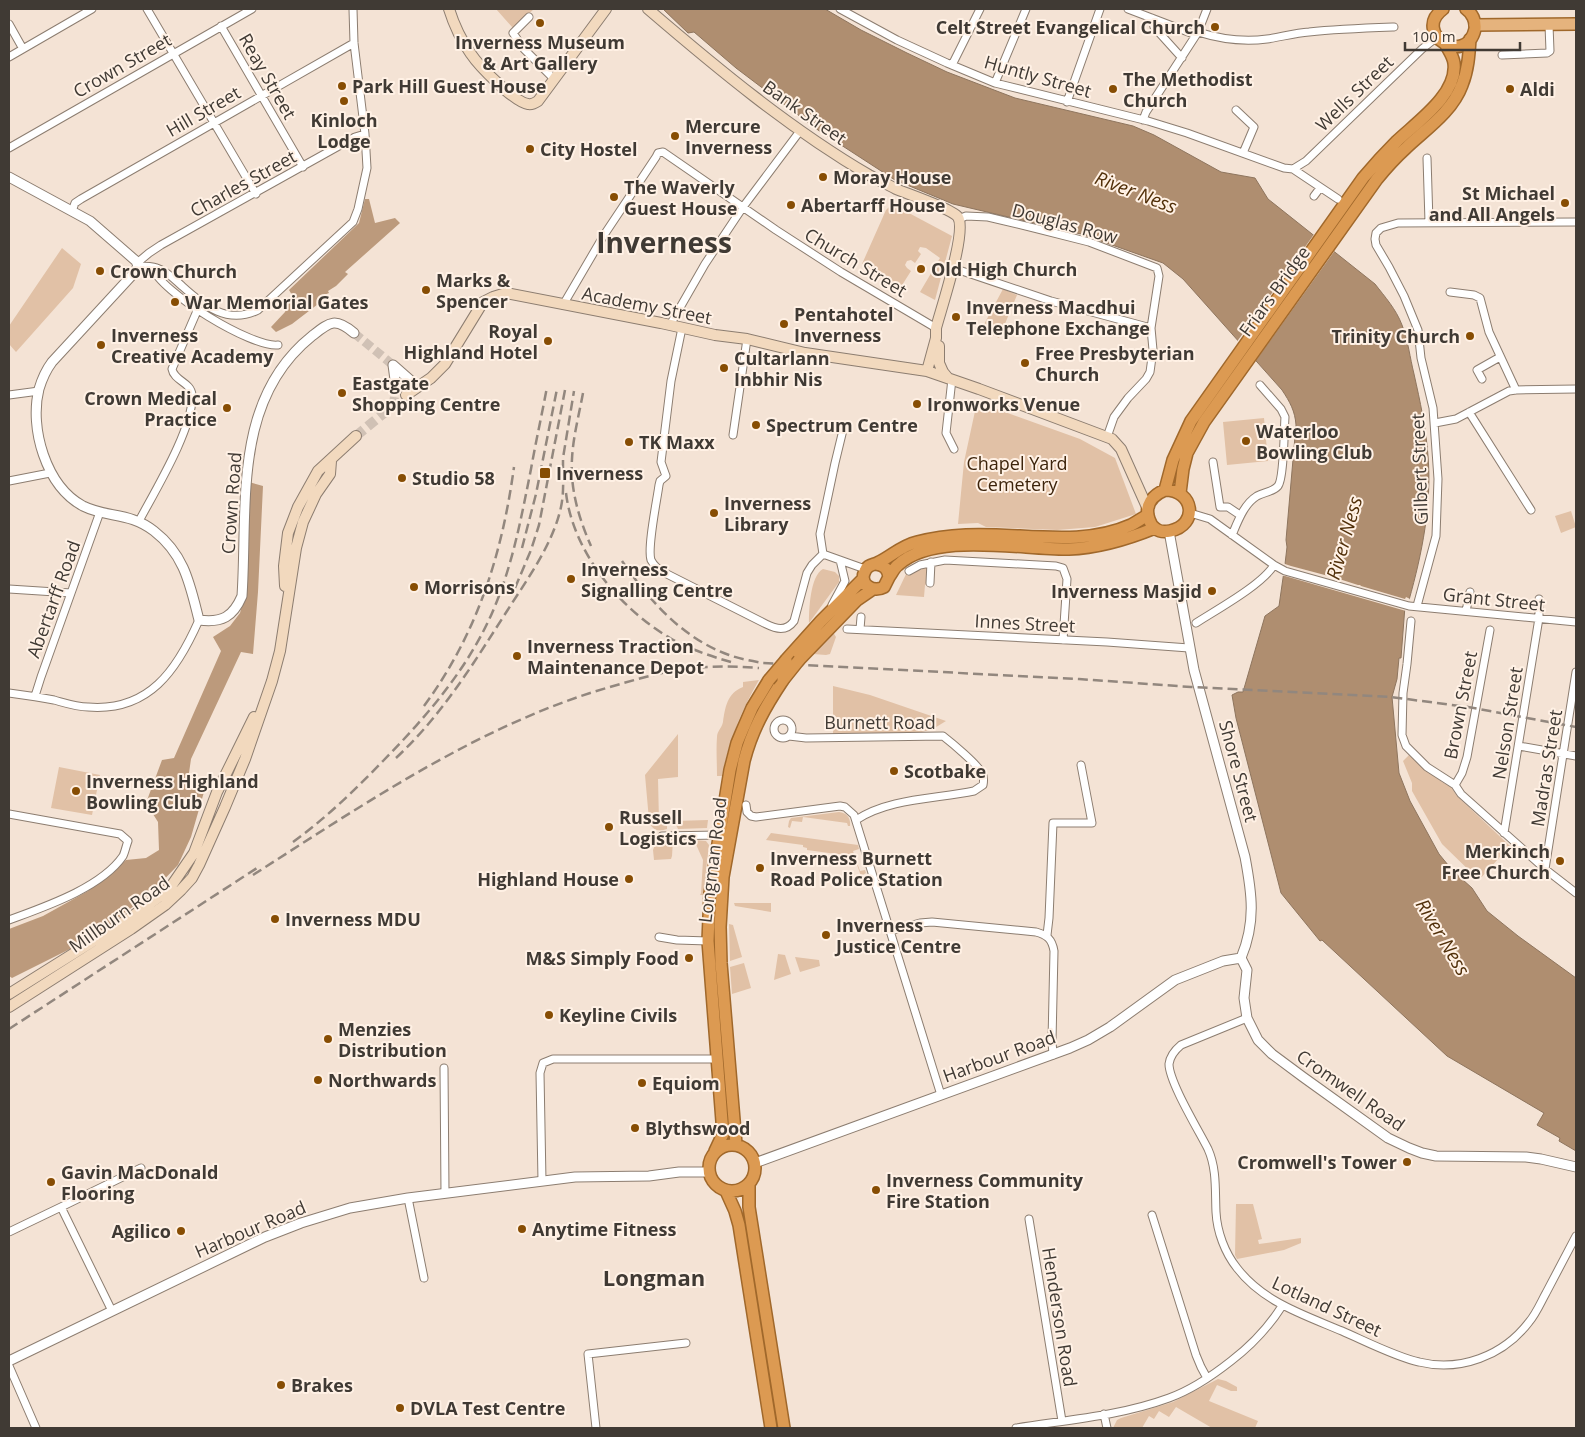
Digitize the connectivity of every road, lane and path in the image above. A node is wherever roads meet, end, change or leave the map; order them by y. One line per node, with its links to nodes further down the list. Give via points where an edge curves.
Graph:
1 (92, 9): 29 (street)
2 (147, 9): 30 (street)
3 (252, 9): 22 (street, Crown Street)
4 (353, 9): 27 (street)
5 (449, 9): 35 (main road, via 470,53 506,90 526,104 538,101)
6 (606, 9): 35 (main road)
7 (648, 9): 42 (main road, Bank Street, via 724,74)
8 (840, 9): 34 (street, Huntly Street)
9 (980, 9): 34 (street)
10 (1026, 9): 36 (street)
11 (1100, 9): 38 (street)
12 (1132, 9): 17 (street)
13 (1207, 9): 24 (street)
14 (1466, 9): 20 (highway)
15 (1438, 10): 25 (highway, via 1434,24)
16 (529, 17): 35 (street, via 513,33)
17 (1152, 18): 24 (street); 33 (street, via 1154,27)
18 (9, 24): 29 (street)
19 (1576, 24): 21 (main road)
20 (1475, 25): 21 (main road); 26 (highway)
21 (1549, 25): 31 (street, via 1550,51 1547,54)
22 (221, 26): 30 (street, Crown Street); 37 (street, Reay Street)
23 (1394, 27): 24 (street, via 1352,28 1242,40)
24 (1197, 34): 33 (street)
25 (1437, 37): 28 (highway); 48 (street, Wells Street)
26 (1470, 39): 28 (highway, via 1458,47); 59 (highway, via 1466,72 1453,102 1392,161)
27 (354, 43): 37 (street, Hill Street); 43 (street)
28 (1446, 45): 59 (highway, via 1454,66 1446,92 1363,178)
29 (23, 49): 32 (street)
30 (173, 53): 41 (street); 44 (street, Crown Street)
31 (1502, 55)
32 (9, 57)
33 (1182, 58): 40 (street)
34 (952, 65): 36 (street, Huntly Street)
35 (554, 79)
36 (995, 83): 38 (street, Huntly Street)
37 (261, 95): 41 (street, Hill Street); 47 (street, Reay Street)
38 (1067, 102): 40 (street, Huntly Street)
39 (1236, 110): 45 (street, via 1254,127)
40 (1143, 120): 45 (street, Huntly Street)
41 (214, 123): 51 (street); 55 (street, Hill Street, via 81,199)
42 (800, 131): 54 (street); 56 (main road, Bank Street, via 870,175)
43 (365, 134): 47 (street, Charles Street); 61 (street, via 367,168 353,222 258,310 241,316 217,311 204,305 171,276)
44 (9, 148)
45 (1243, 153): 48 (street, Huntly Street)
46 (1427, 158): 57 (street)
47 (303, 168): 51 (street, Charles Street)
48 (1293, 169): 50 (street)
49 (9, 177): 55 (street)
50 (1320, 188): 52 (street); 53 (street)
51 (256, 194): 60 (street, Charles Street, via 161,245)
52 (1314, 196)
53 (1338, 199)
54 (743, 207): 64 (street, Church Street, via 663,152 658,153); 66 (street); 70 (street, Church Street)
55 (72, 211): 60 (street, via 134,257)
56 (959, 219): 62 (main road); 68 (street, Douglas Row, via 966,216 988,218 1089,242 1157,268)
57 (1429, 222): 58 (street); 87 (street, Gilbert Street, via 1389,224 1381,228 1375,239 1418,330)
58 (1576, 222)
59 (1330, 235): 74 (highway, Friars Bridge)
60 (138, 265): 61 (street); 83 (street, via 136,272 52,362)
61 (152, 267): 65 (street, via 164,285)
62 (953, 268): 68 (street, via 1051,301); 70 (main road)
63 (1450, 292): 73 (street, via 1481,300 1489,332)
64 (563, 305): 66 (main road, Academy Street); 80 (main road, Academy Street, via 506,294 483,302 445,364)
65 (197, 311): 72 (street, via 249,338); 104 (street, via 172,369 191,390 185,430)
66 (670, 325): 67 (main road, Academy Street)
67 (682, 328): 71 (main road, Academy Street); 108 (street, via 671,381 661,462 666,476 659,485 651,560 658,569 772,627 784,629 794,621 807,573)
68 (1151, 328): 91 (street, via 1150,372 1114,417)
69 (354, 333): 126 (street, Crown Road, via 342,323 325,326 299,346 267,391 245,479 242,596 238,606 226,618)
70 (936, 333): 75 (main road); 76 (main road, via 940,349 938,363)
71 (747, 339): 75 (main road, Academy Street, via 805,353); 89 (street)
72 (278, 346)
73 (1500, 357): 77 (street, via 1477,370); 82 (street)
74 (1240, 361): 97 (highway, via 1191,421); 98 (highway, via 1187,453)
75 (927, 371): 76 (main road, Academy Street)
76 (950, 379): 91 (main road, Academy Street); 92 (street, via 946,433)
77 (1482, 379)
78 (1260, 385): 103 (street, via 1285,417 1282,475 1279,485 1256,497)
79 (396, 387): 80 (street, via 393,364)
80 (418, 388): 85 (main road, Academy Street)
81 (1576, 389): 82 (street)
82 (1516, 390): 86 (street)
83 (39, 391): 84 (street); 94 (street, via 38,430)
84 (9, 395)
85 (406, 395)
86 (1469, 412): 87 (street, via 1456,419); 99 (street)
87 (1435, 423): 122 (street, Gilbert Street, via 1437,528 1430,560)
88 (843, 430): 108 (street, via 820,534)
89 (733, 435)
90 (356, 436): 137 (main road, Millburn Road, via 331,461 330,474 303,522)
91 (1106, 437): 96 (main road, via 1121,449)
92 (954, 449)
93 (1213, 462): 103 (street, via 1219,510 1228,508)
94 (50, 472): 95 (street); 101 (street, via 73,500)
95 (9, 481)
96 (1140, 488): 97 (main road); 100 (main road)
97 (1161, 492): 98 (highway); 100 (highway, via 1151,499)
98 (1180, 492): 102 (highway)
99 (1531, 510)
100 (1148, 511): 105 (highway); 111 (highway, via 1131,525 1094,534 943,537 915,543)
101 (100, 512): 104 (street); 120 (street, Abertarff Road)
102 (1190, 513): 106 (highway, via 1184,525); 107 (street, Grant Street, via 1210,519)
103 (1240, 515): 107 (street)
104 (139, 521): 126 (street, via 165,541 181,562)
105 (1154, 528): 106 (highway); 115 (highway, via 1113,542 1070,549 966,544 942,547 907,558)
106 (1169, 531): 135 (street, Shore Street)
107 (1232, 534): 112 (street, Grant Street)
108 (824, 554): 109 (street)
109 (840, 560): 114 (street); 127 (street, via 845,581)
110 (931, 562): 113 (street); 116 (street); 134 (street, via 944,560 1062,568 1067,579)
111 (876, 564): 114 (highway, via 868,566); 115 (highway, via 887,569)
112 (1274, 565): 122 (street, Grant Street, via 1285,571); 130 (street, via 1241,594)
113 (909, 571)
114 (864, 574): 118 (highway, via 866,585); 127 (highway, Longman Road)
115 (889, 577): 118 (highway, via 884,587)
116 (930, 583)
117 (9, 589): 120 (street)
118 (872, 589): 167 (highway, Longman Road, bridge, via 857,600 783,680 748,744 721,892 721,964)
119 (1470, 592): 123 (street)
120 (71, 593): 139 (street, Abertarff Road)
121 (1539, 599): 125 (street, Nelson Street)
122 (1413, 606): 123 (street, Grant Street)
123 (1466, 611): 125 (street, Grant Street)
124 (860, 617): 132 (street)
125 (1538, 618): 129 (street, Grant Street); 141 (street, Nelson Street)
126 (199, 620): 139 (street, via 168,676 141,698 107,708)
127 (822, 621): 150 (highway, Longman Road, bridge, via 786,660 752,708 730,770)
128 (1411, 621): 145 (street, via 1402,693 1402,735 1406,746 1427,767)
129 (1576, 622)
130 (1196, 623)
131 (847, 629): 132 (street, Innes Street)
132 (860, 629): 134 (street, Innes Street)
133 (1490, 630): 145 (street, Brown Street, via 1467,757)
134 (1063, 640): 135 (street, Innes Street)
135 (1189, 648): 159 (street, Shore Street, via 1251,888 1251,924)
136 (1576, 672): 142 (street, Madras Street)
137 (272, 681): 160 (main road, Millburn Road, via 217,792 194,853 172,885 127,920); 161 (main road, Millburn Road, via 245,758 192,878 165,905 131,929)
138 (9, 692): 139 (street)
139 (35, 696)
140 (793, 735): 148 (street, Burnett Road, via 943,736 976,766 984,778 983,785 974,791 908,802 864,814)
141 (1519, 746): 142 (street); 149 (street, Nelson Street)
142 (1563, 754): 143 (street); 152 (street, Madras Street)
143 (1576, 756)
144 (1081, 765): 156 (street, via 1092,823 1053,824)
145 (1455, 785): 149 (street)
146 (746, 804): 148 (street, via 747,812 756,817 840,806 850,810)
147 (9, 814): 154 (street, via 120,834 128,841 124,854 114,866 86,887)
148 (856, 820): 155 (street)
149 (1504, 833): 152 (street)
150 (719, 835): 151 (street); 158 (highway, Longman Road, via 710,893)
151 (662, 836)
152 (1545, 869): 153 (street)
153 (1576, 894)
154 (9, 920)
155 (890, 931): 156 (street, via 932,922); 166 (street)
156 (1046, 935): 163 (street, via 1054,951)
157 (659, 937): 158 (street, Longman Road)
158 (708, 941): 164 (highway, Longman Road)
159 (1241, 958): 162 (street, via 1247,970 1244,998); 163 (street, Harbour Road, via 1223,961 1175,980 1088,1040)
160 (9, 994)
161 (9, 1007)
162 (1247, 1018): 170 (street, Cromwell Road, via 1258,1040 1272,1054 1382,1133 1409,1148 1450,1157 1526,1157); 184 (street, Lotland Street, via 1181,1046 1172,1054 1169,1065 1213,1162 1216,1214 1224,1246 1245,1277)
163 (1053, 1055): 166 (street, Harbour Road)
164 (717, 1059): 168 (highway, Longman Road, via 723,1134); 173 (street, via 552,1059 543,1063 540,1073)
165 (444, 1068): 176 (street)
166 (941, 1095): 169 (street, Harbour Road)
167 (736, 1144): 168 (highway, via 728,1144); 169 (highway, via 748,1151)
168 (715, 1151): 172 (highway)
169 (755, 1163): 174 (highway, via 754,1178)
170 (1576, 1167)
171 (141, 1168): 178 (street)
172 (709, 1172): 173 (street, Harbour Road); 175 (highway, via 714,1184)
173 (542, 1181): 176 (street, Harbour Road)
174 (749, 1184): 175 (highway, via 738,1191); 195 (highway, via 749,1207)
175 (726, 1191): 194 (highway, via 739,1225)
176 (445, 1193): 177 (street, Harbour Road)
177 (408, 1198): 183 (street); 185 (street, Harbour Road, via 350,1208 301,1222)
178 (61, 1207): 181 (street); 185 (street)
179 (1152, 1215): 189 (street, via 1200,1368)
180 (1029, 1219): 191 (street, Henderson Road)
181 (9, 1232)
182 (1576, 1236): 184 (street, Lotland Street, via 1530,1322 1504,1347 1472,1362 1438,1366 1417,1362)
183 (424, 1278)
184 (1282, 1306): 189 (street, via 1262,1334)
185 (112, 1311): 187 (street, Harbour Road)
186 (686, 1343): 193 (street, via 588,1354)
187 (9, 1361)
188 (9, 1366): 192 (street)
189 (1207, 1378): 190 (street, via 1170,1398)
190 (1104, 1414): 191 (street); 197 (street)
191 (1062, 1421): 196 (street)
192 (36, 1428)
193 (596, 1428)
194 (769, 1428)
195 (784, 1428)
196 (1016, 1428)
197 (1107, 1428)

